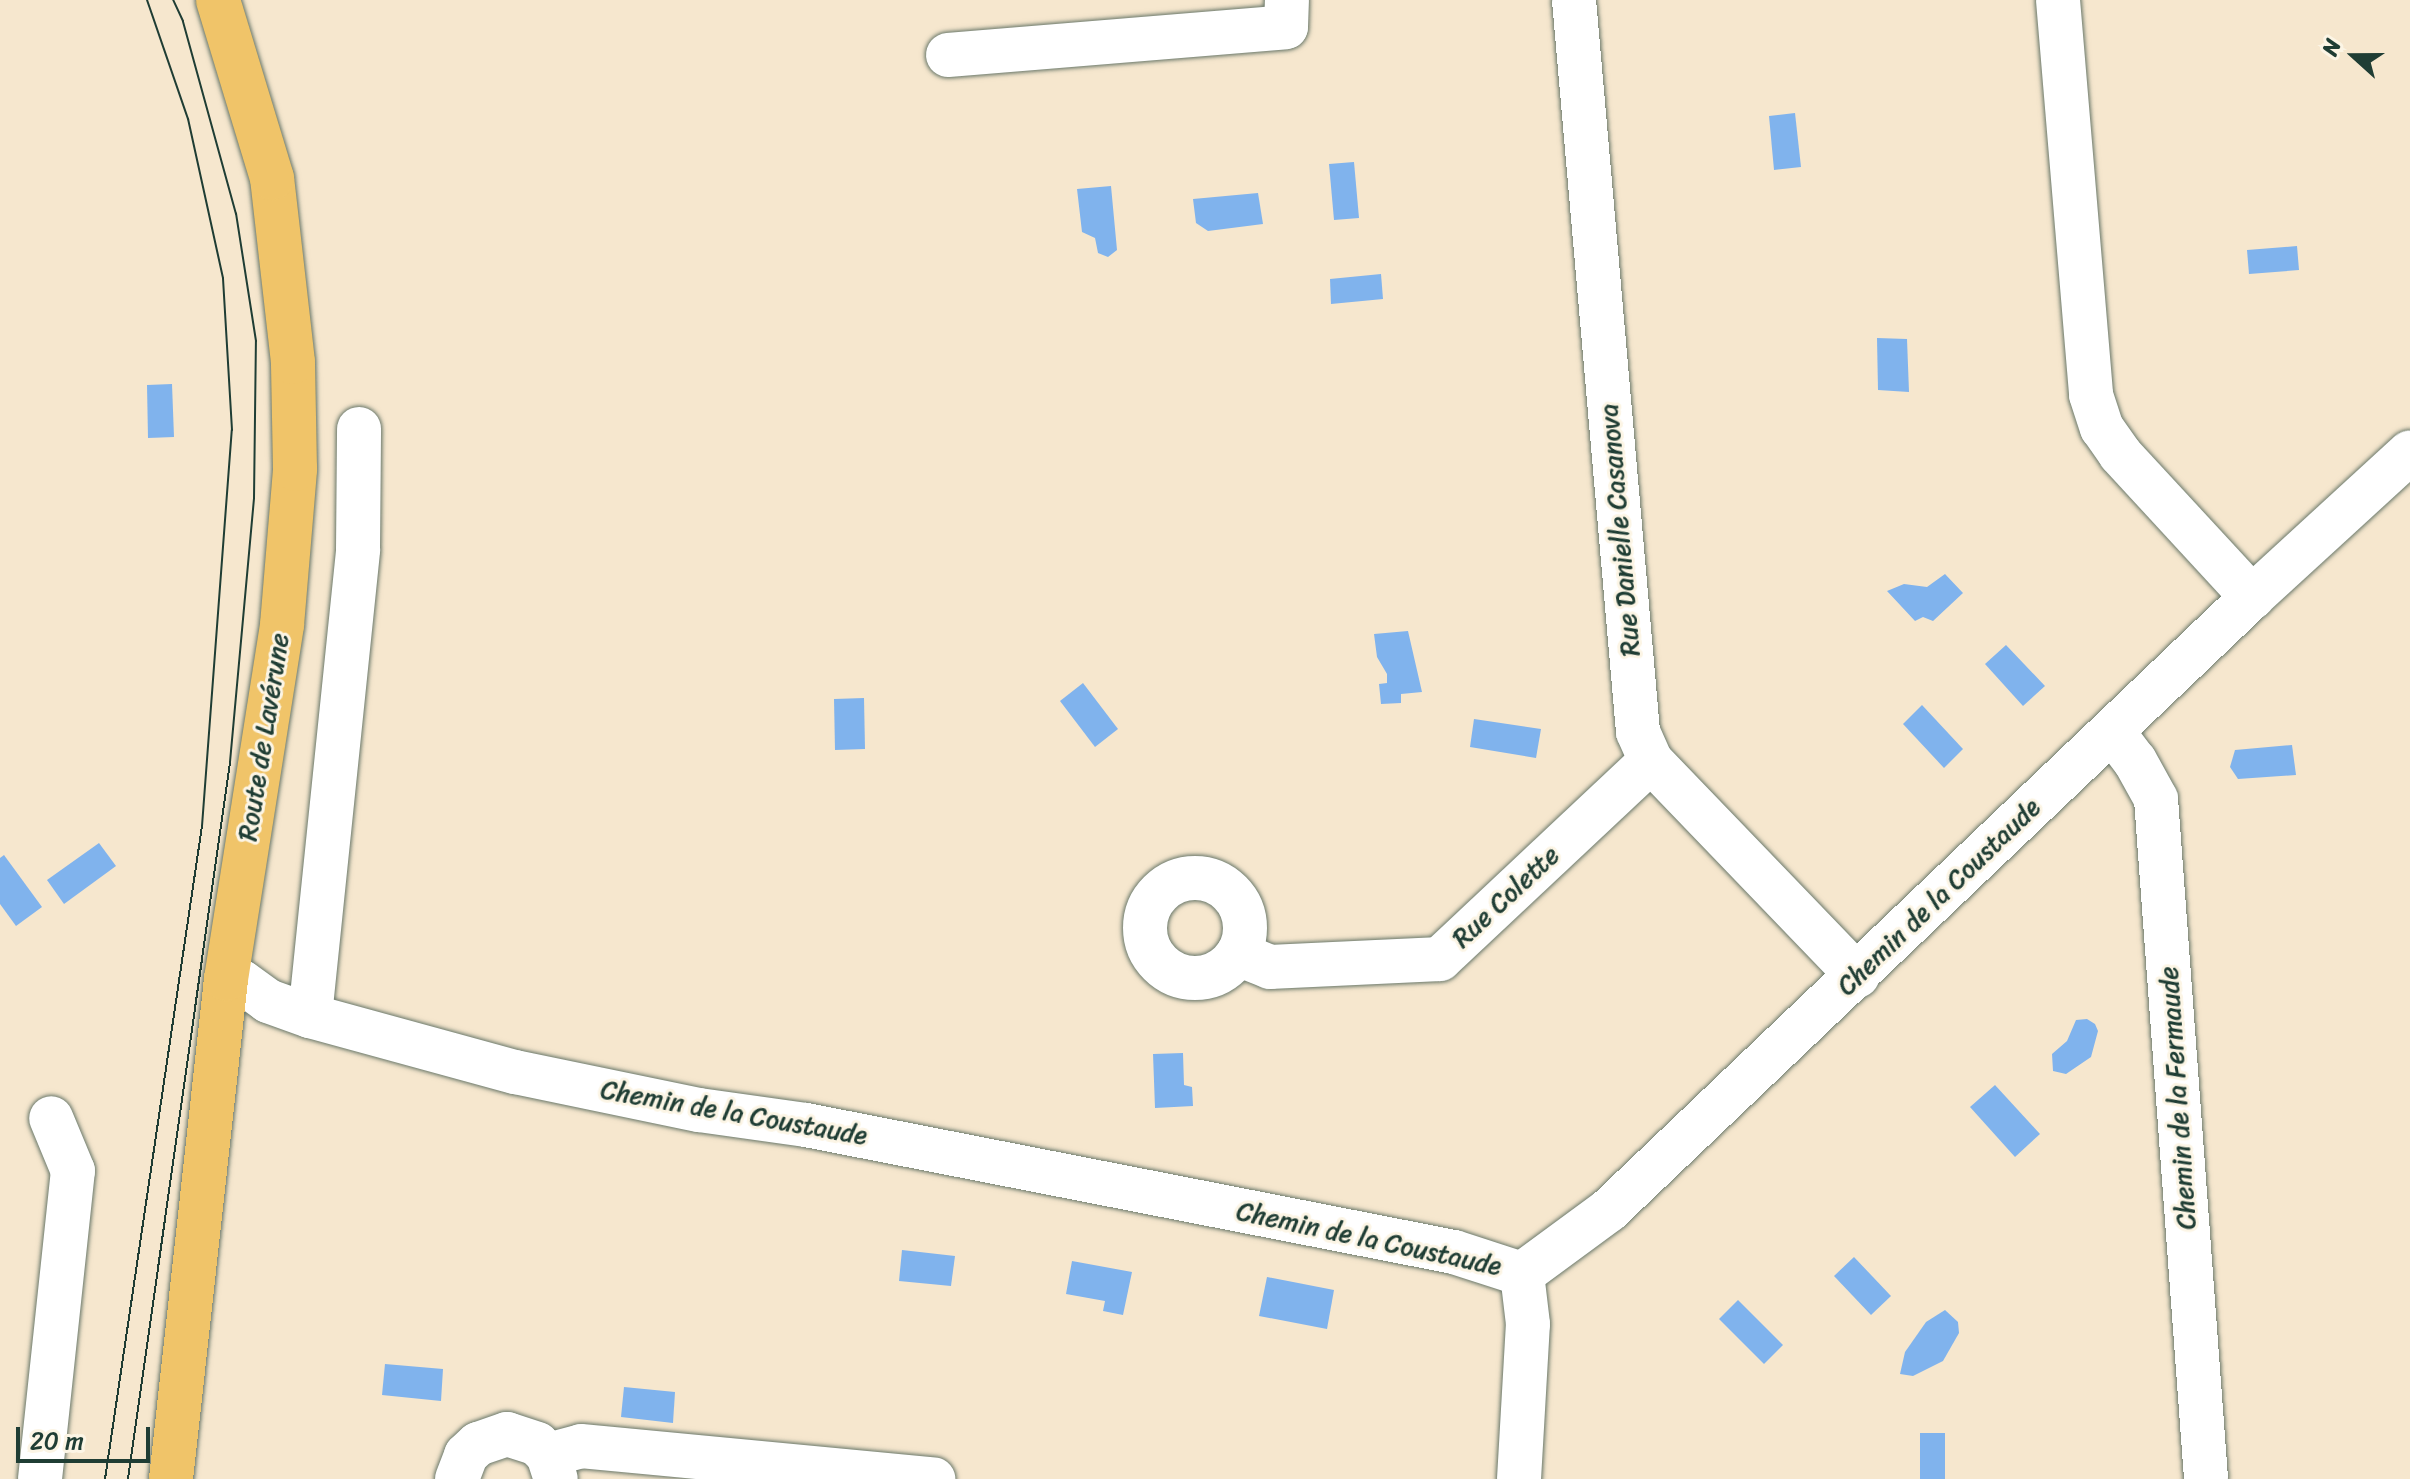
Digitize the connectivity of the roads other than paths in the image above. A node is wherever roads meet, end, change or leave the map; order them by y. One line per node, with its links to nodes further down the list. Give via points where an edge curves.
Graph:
1 (218, 0): 13 (main road, Route de Lavérune, via 272,178 293,362 295,469 282,625)
2 (1287, 0): 5 (street, via 1286,27)
3 (1574, 0): 10 (street, Rue Danielle Casanova, via 1638,732)
4 (2058, 0): 8 (street, via 2091,395 2098,417 2120,454)
5 (948, 55)
6 (359, 429): 14 (street, via 358,549)
7 (2410, 452): 8 (street, Chemin de la Coustaude)
8 (2252, 597): 9 (street, Chemin de la Coustaude)
9 (2112, 731): 12 (street, Chemin de la Coustaude); 23 (street, Chemin de la Fermaude, via 2156,799)
10 (1651, 761): 11 (street, Rue Colette, via 1440,959 1270,967); 12 (street, Rue Danielle Casanova)
11 (1238, 954)
12 (1858, 976): 16 (street, Chemin de la Coustaude, via 1609,1210)
13 (226, 979): 14 (street, Chemin de la Coustaude); 19 (main road, Route de Lavérune)
14 (310, 1016): 16 (street, Chemin de la Coustaude, via 515,1072 1439,1249)
15 (51, 1118): 18 (street, via 73,1171)
16 (1522, 1274): 22 (street, via 1528,1324)
17 (552, 1467): 20 (street, via 523,1437 492,1437 466,1455); 21 (street, via 581,1446)
18 (40, 1479)
19 (171, 1479)
20 (457, 1479)
21 (933, 1479)
22 (1519, 1479)
23 (2206, 1479)

